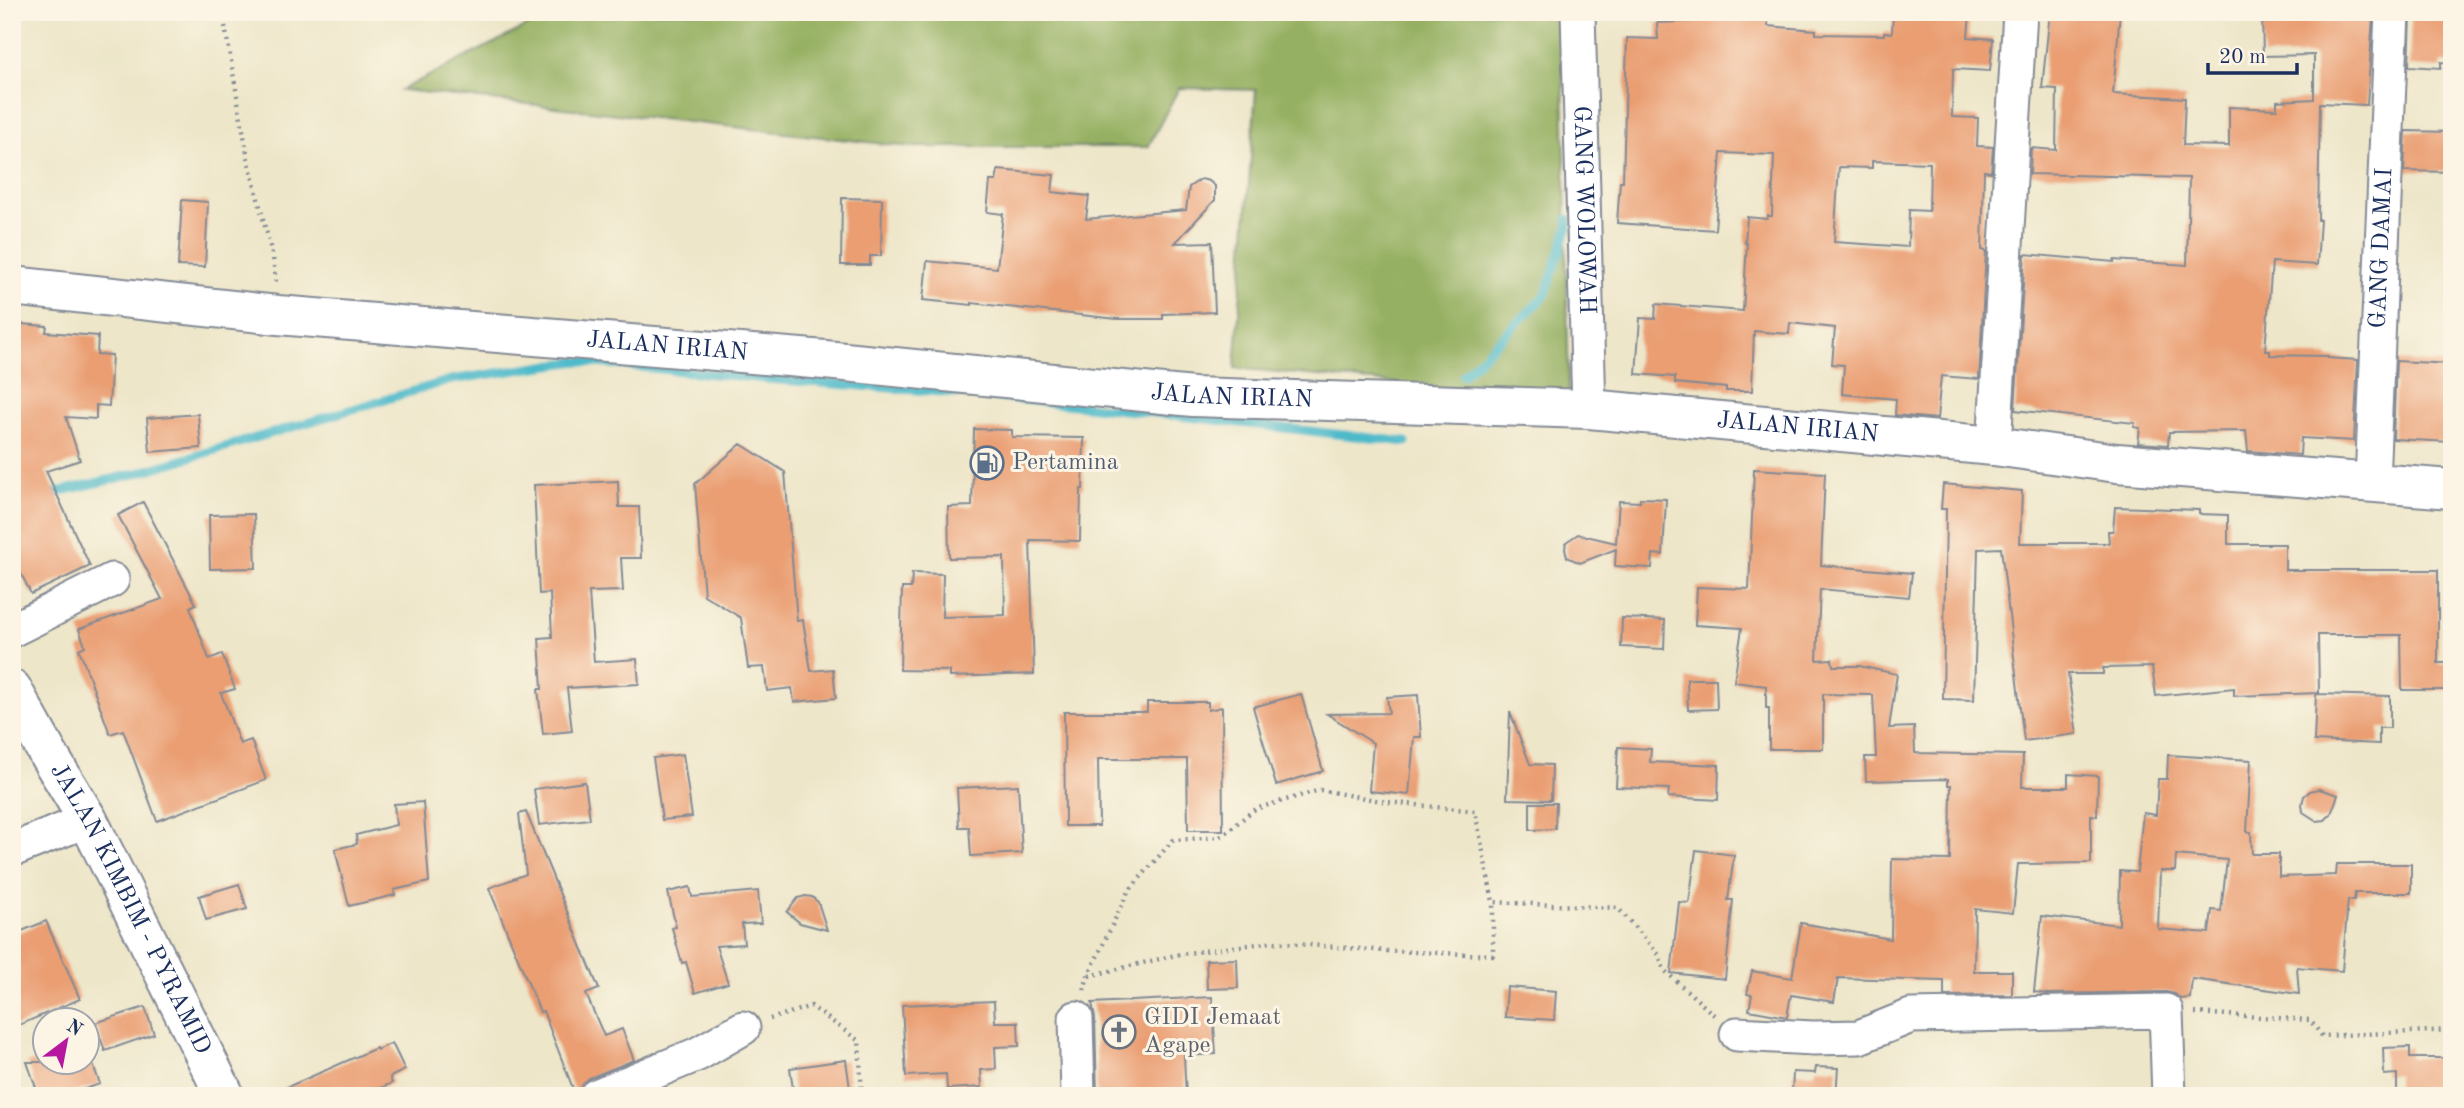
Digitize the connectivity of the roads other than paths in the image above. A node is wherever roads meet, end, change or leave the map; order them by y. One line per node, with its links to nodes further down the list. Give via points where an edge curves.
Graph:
1 (1578, 12): 5 (street, GANG WOLOWAH)
2 (2020, 12): 6 (street)
3 (2392, 12): 7 (street, GANG DAMAI)
4 (12, 286): 5 (main road, JALAN IRIAN, via 278,315 811,358 1193,397)
5 (1590, 409): 6 (main road, JALAN IRIAN)
6 (1994, 446): 7 (main road, JALAN IRIAN, via 2117,463)
7 (2372, 481): 8 (main road, JALAN IRIAN)
8 (2452, 489)
9 (112, 580): 10 (street)
10 (12, 630)
11 (12, 689): 12 (main road, JALAN KIMBIM - PYRAMID)
12 (88, 820): 13 (street); 17 (main road, JALAN KIMBIM - PYRAMID)
13 (12, 850)
14 (1076, 1018): 19 (street)
15 (743, 1028): 18 (street, via 698,1054)
16 (1737, 1034): 20 (street, via 1859,1037 1911,1016 2166,1011)
17 (225, 1096)
18 (596, 1096)
19 (1078, 1096)
20 (2169, 1096)

